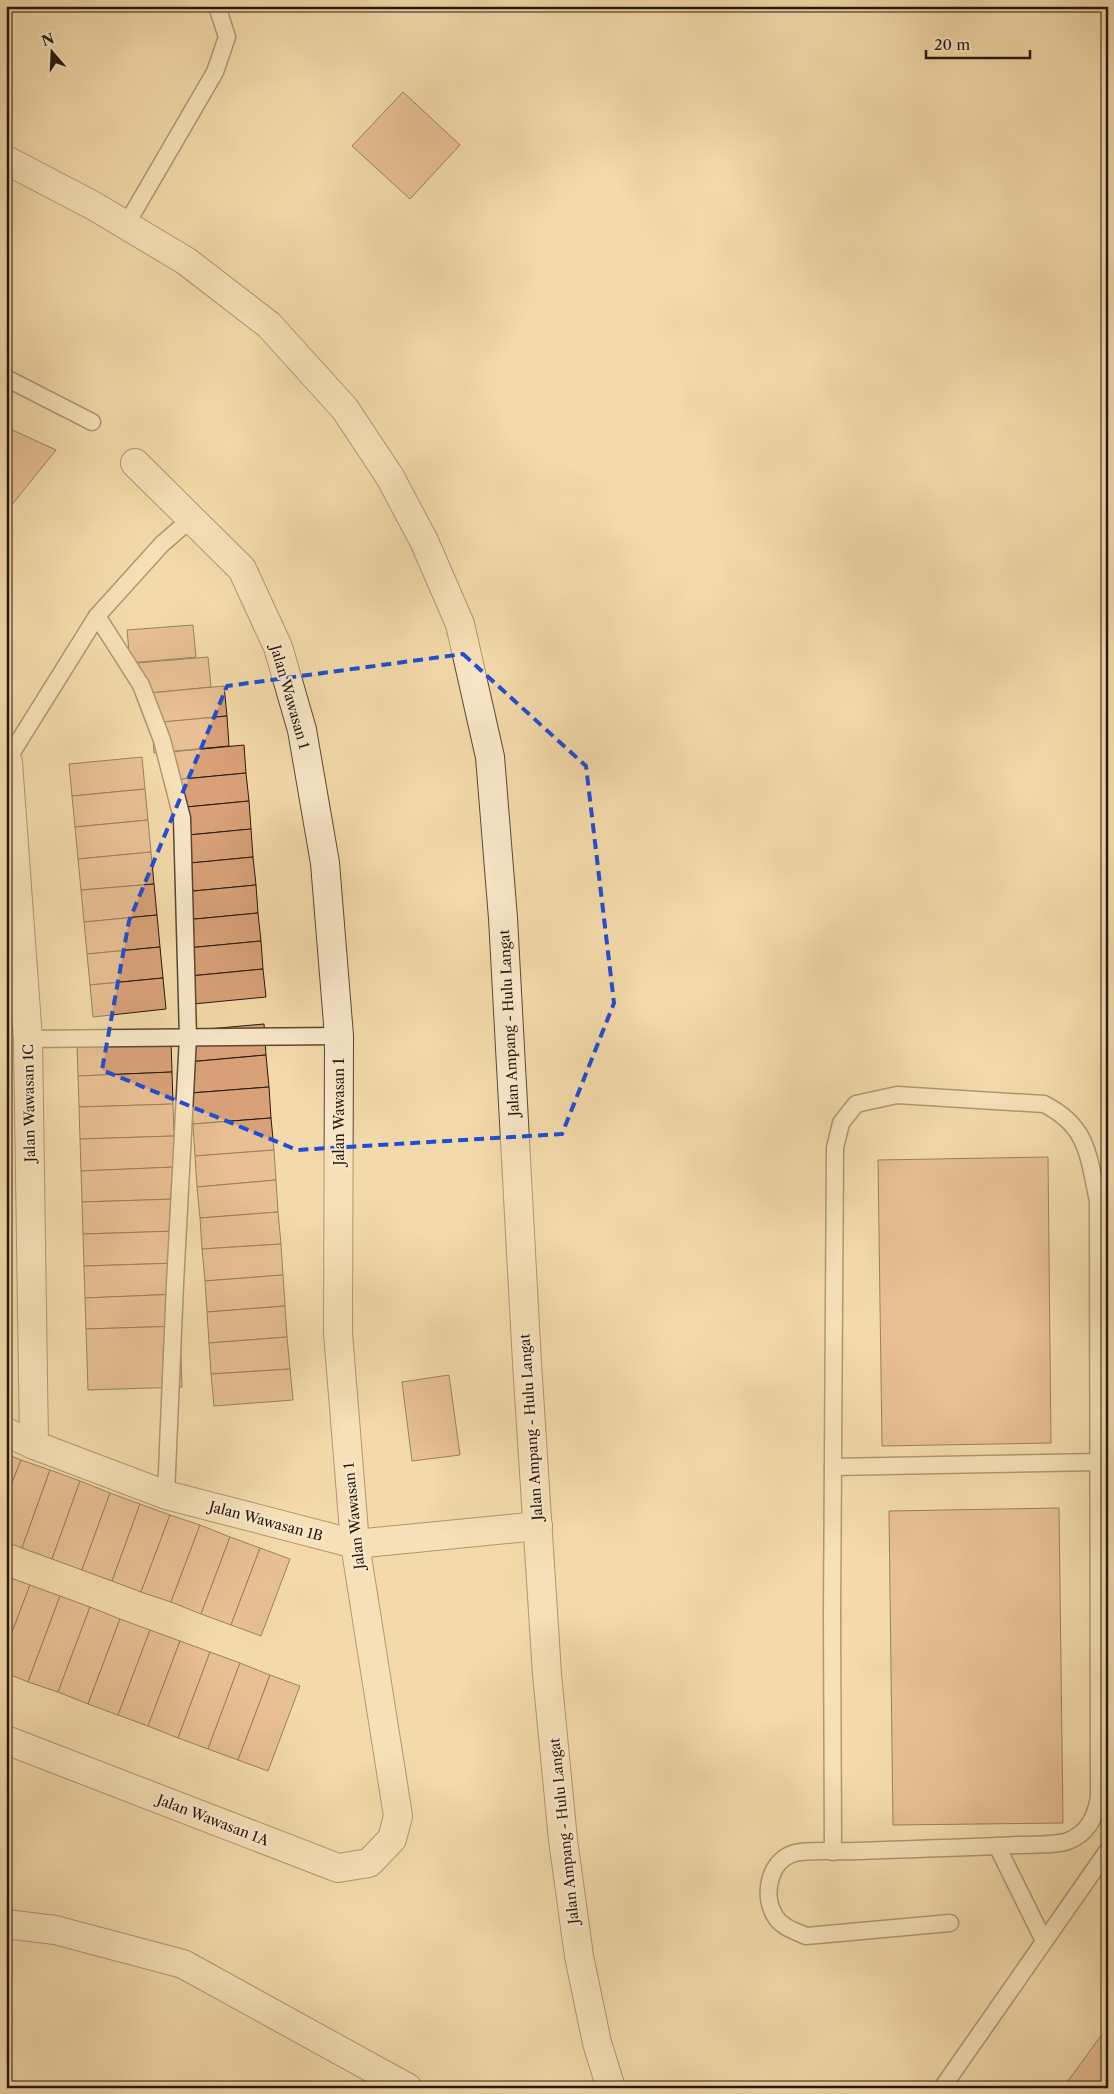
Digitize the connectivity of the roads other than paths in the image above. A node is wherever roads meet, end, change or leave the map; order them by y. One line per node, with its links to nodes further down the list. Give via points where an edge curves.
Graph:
1 (217, 6): 3 (lane, via 227,37 215,72)
2 (6, 160): 3 (street, Jalan Ampang - Hulu Langat)
3 (126, 225): 18 (street, Jalan Ampang - Hulu Langat, via 186,261 269,325 345,409 390,477 424,541 460,624 490,757 503,918)
4 (6, 378): 5 (lane)
5 (92, 422)
6 (135, 463): 7 (street, Jalan Wawasan 1)
7 (192, 518): 8 (lane, via 162,544); 10 (street, Jalan Wawasan 1, via 242,569 278,647 302,730 325,863)
8 (97, 616): 9 (lane); 11 (lane, via 141,685 162,740 182,818)
9 (8, 762): 12 (street, Jalan Wawasan 1C)
10 (339, 1036): 11 (lane); 19 (street, Jalan Wawasan 1, via 338,1333)
11 (188, 1038): 12 (lane); 17 (lane)
12 (28, 1039): 14 (street, Jalan Wawasan 1C)
13 (6, 1432): 14 (street, Jalan Wawasan 1B)
14 (34, 1445): 17 (street, Jalan Wawasan 1B)
15 (1099, 1462): 16 (lane); 16 (lane, via 1098,1201 1080,1134 1063,1114 1044,1104 897,1096 856,1104 841,1123 835,1148); 22 (lane, via 1099,1798 1096,1816 1084,1832 1066,1842)
16 (833, 1467): 24 (lane)
17 (166, 1495): 19 (street, Jalan Wawasan 1B)
18 (538, 1526): 19 (street, Jalan Wawasan 1B); 29 (street, Jalan Ampang - Hulu Langat, via 565,1850 579,1956 597,2043)
19 (355, 1544): 21 (street, Jalan Wawasan 1)
20 (6, 1740): 21 (street, Jalan Wawasan 1A, via 338,1868 368,1862 392,1838)
21 (398, 1816)
22 (997, 1846): 24 (lane); 27 (lane)
23 (1108, 1850): 27 (lane)
24 (833, 1852): 25 (lane, via 795,1853 778,1864 769,1883 768,1897 775,1917 789,1929 806,1936)
25 (950, 1922)
26 (6, 1924): 28 (street, via 55,1930 183,1964)
27 (1044, 1941): 30 (lane)
28 (408, 2088)
29 (611, 2088)
30 (942, 2088)

